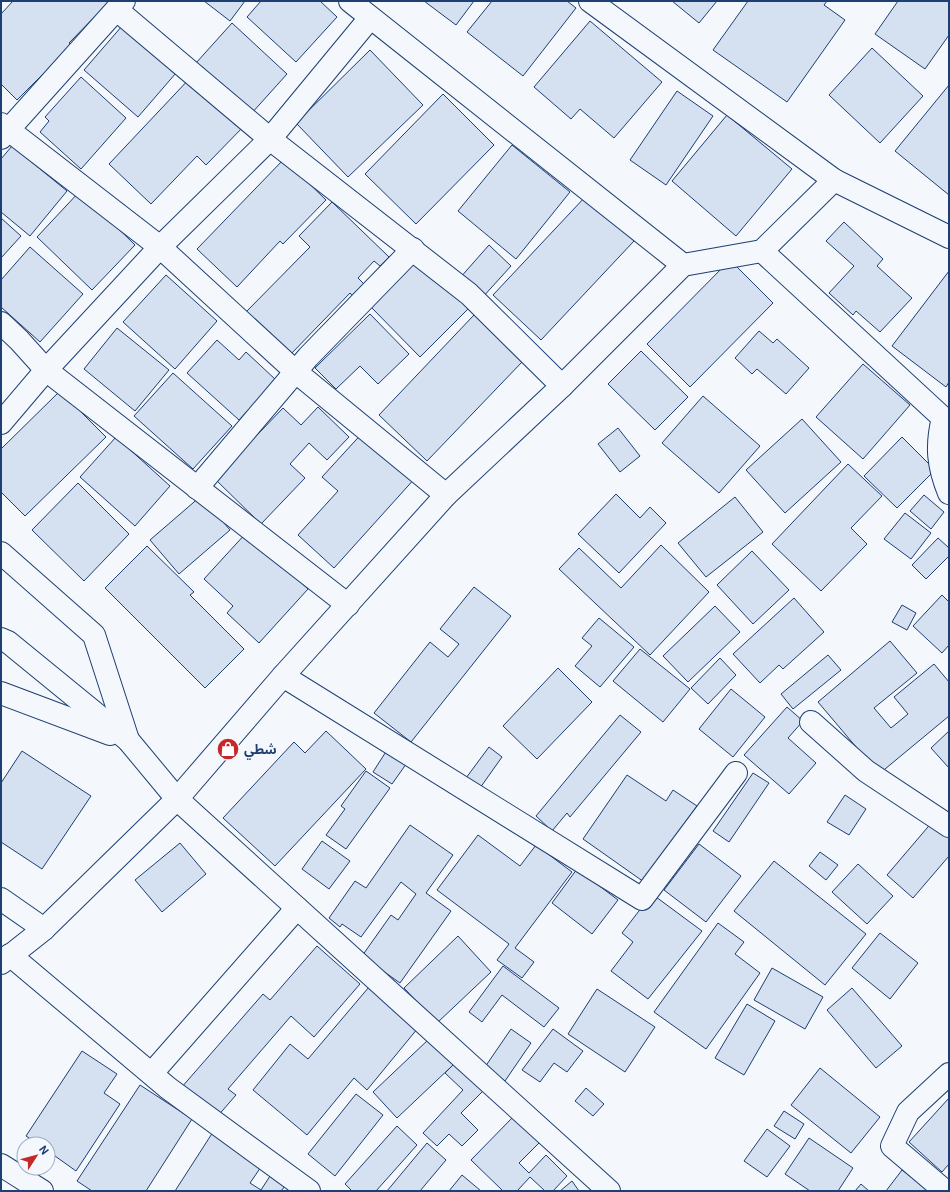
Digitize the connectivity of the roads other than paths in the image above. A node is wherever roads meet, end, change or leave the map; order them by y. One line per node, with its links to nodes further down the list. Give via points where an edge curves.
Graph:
1 (350, 1): 4 (street)
2 (590, 1): 7 (street)
3 (120, 5): 5 (street); 6 (street)
4 (370, 18): 6 (street); 12 (street)
5 (4, 131): 9 (street)
6 (270, 139): 9 (street); 10 (street)
7 (834, 180): 8 (street); 11 (street)
8 (949, 237)
9 (160, 247): 14 (street); 15 (street)
10 (413, 248): 15 (street); 16 (street, via 469,294)
11 (762, 251): 12 (street); 19 (street, via 943,418 938,439 941,470)
12 (683, 265): 16 (street)
13 (1, 324): 14 (street)
14 (46, 370): 17 (street); 18 (street)
15 (296, 372): 18 (street); 20 (street)
16 (562, 386): 20 (street)
17 (1, 424)
18 (197, 488): 22 (street)
19 (949, 493)
20 (446, 495): 22 (street)
21 (1, 553): 27 (street, via 94,635)
22 (348, 605): 24 (street)
23 (1, 639): 27 (street, via 8,642)
24 (283, 676): 28 (street, via 642,899); 29 (street)
25 (1, 692): 27 (street)
26 (811, 722): 30 (street, via 866,771)
27 (128, 740): 29 (street)
28 (736, 773)
29 (177, 799): 32 (street); 33 (street)
30 (949, 826)
31 (1, 900): 33 (street)
32 (297, 908): 35 (street); 40 (street)
33 (44, 929): 34 (street)
34 (6, 959): 35 (street)
35 (152, 1073): 39 (street, via 168,1088)
36 (949, 1074): 41 (street, via 908,1112 892,1146)
37 (3, 1172): 38 (street)
38 (42, 1191)
39 (309, 1191)
40 (609, 1191)
41 (945, 1191)

